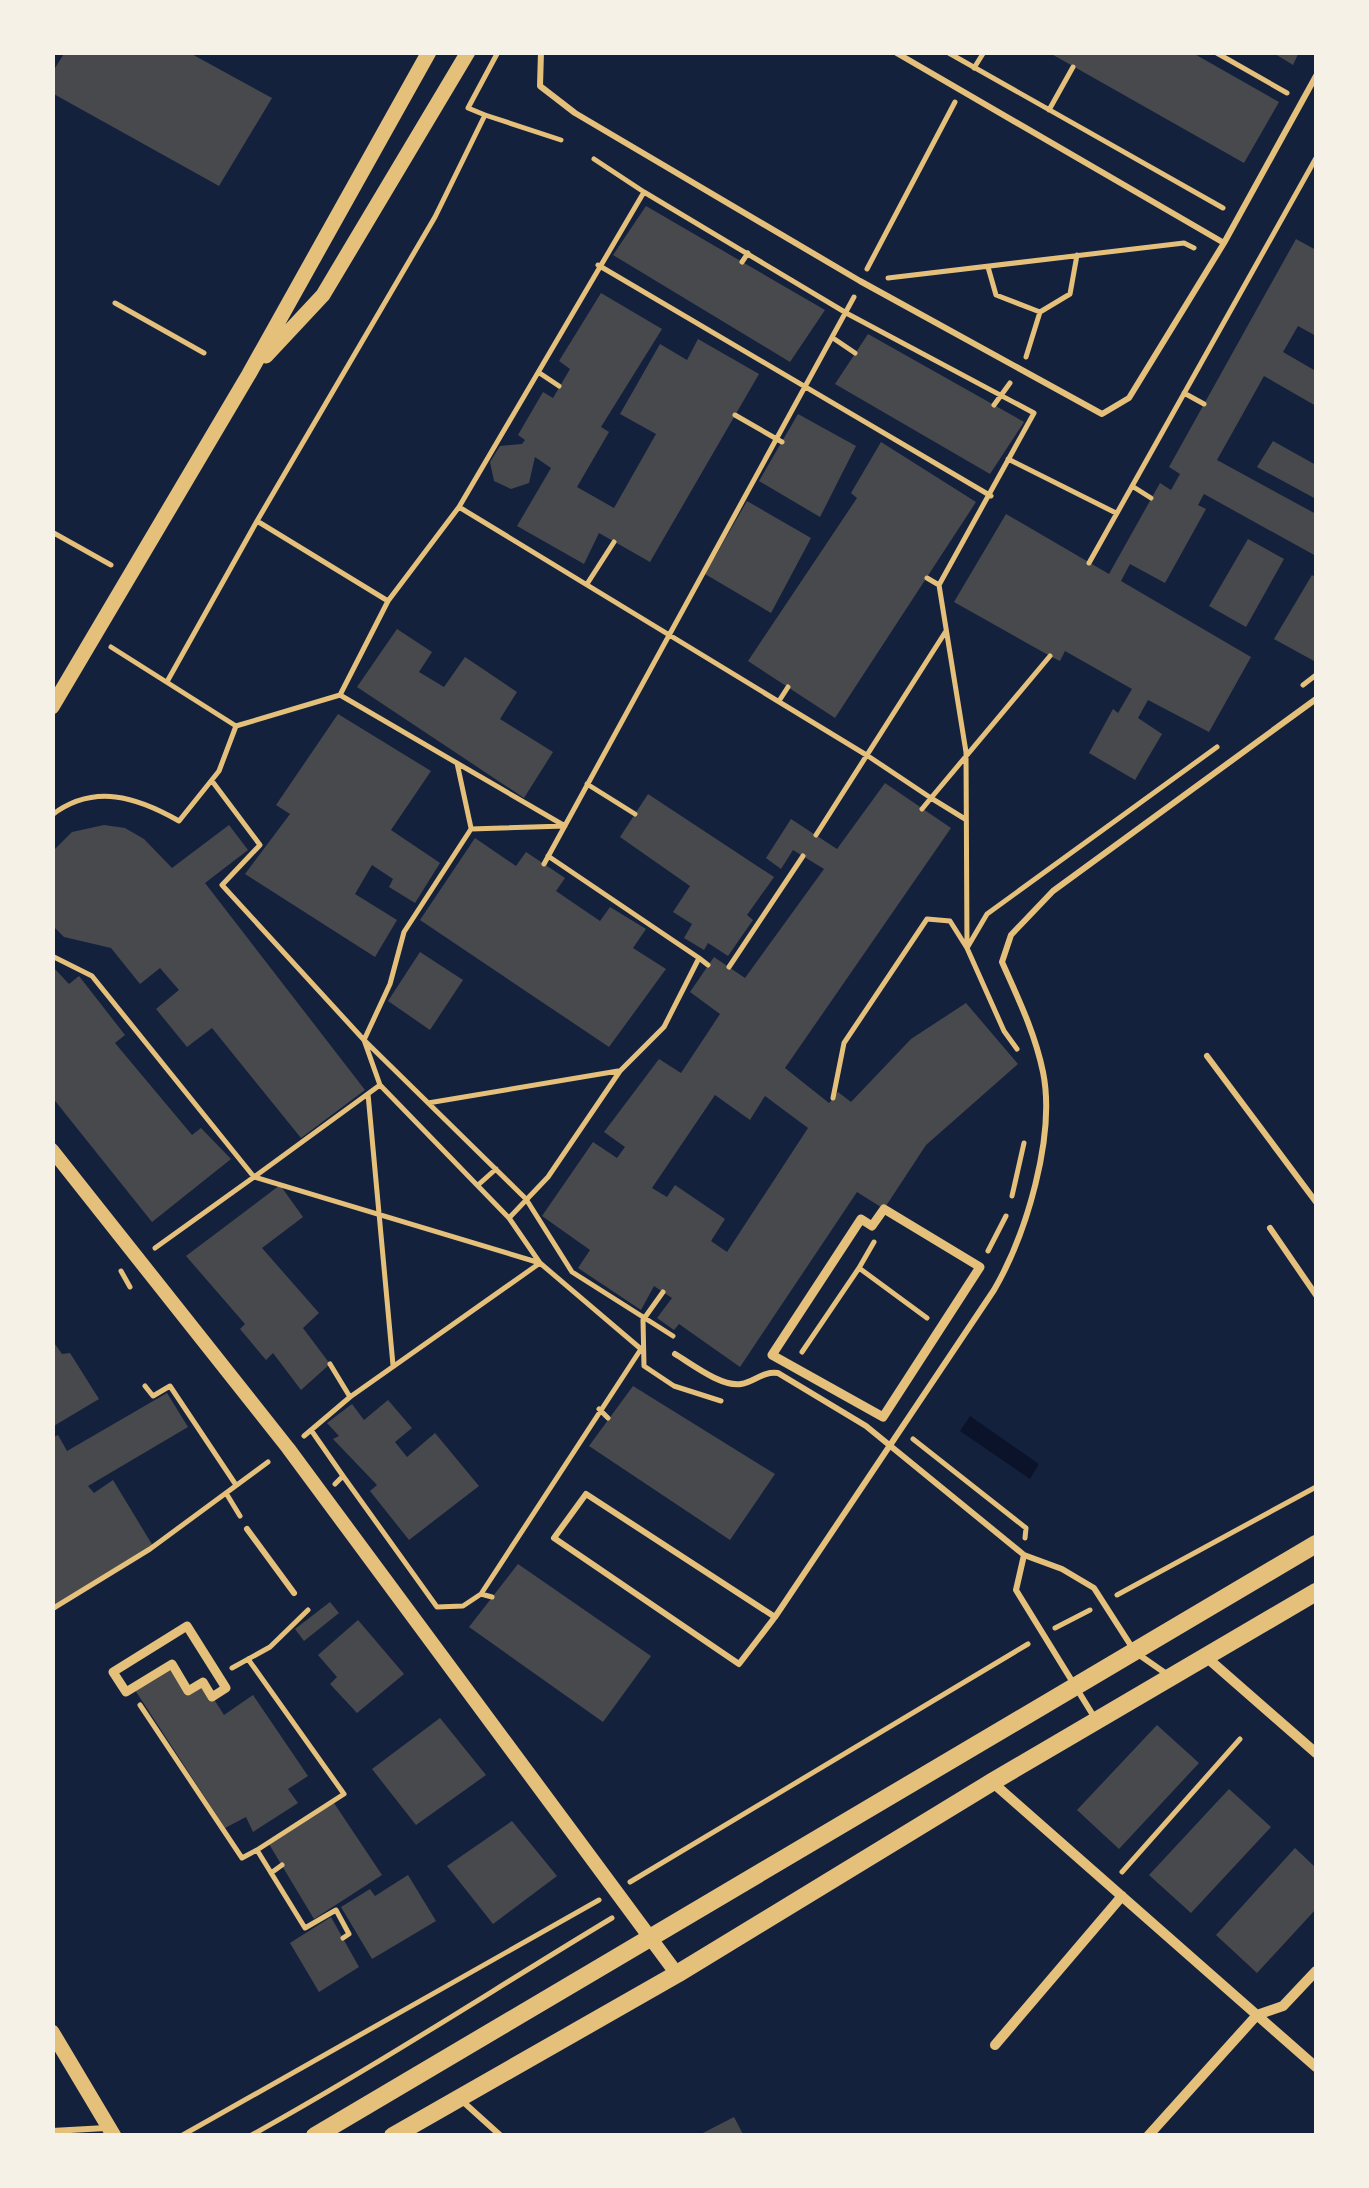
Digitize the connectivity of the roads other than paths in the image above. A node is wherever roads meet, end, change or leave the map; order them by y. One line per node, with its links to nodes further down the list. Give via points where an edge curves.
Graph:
1 (430, 52): 7 (main road)
2 (468, 52): 7 (main road, via 323,295)
3 (541, 52): 6 (lane, via 540,86 575,113 1102,414 1129,398)
4 (895, 52): 6 (lane)
5 (1316, 76): 6 (lane)
6 (1224, 242)
7 (250, 374): 9 (main road)
8 (1316, 699): 17 (lane, via 1052,891 1011,935 1002,962 1033,1032 1044,1077 1030,1213 994,1290)
9 (52, 707)
10 (1207, 1056): 12 (lane)
11 (52, 1150): 33 (street, via 324,1498)
12 (1316, 1202)
13 (1270, 1228): 14 (lane)
14 (1316, 1296)
15 (941, 1329): 15 (street, via 980,1267 884,1209 872,1226 861,1218 772,1356 884,1417)
16 (676, 1354): 17 (lane, via 729,1384 778,1374 866,1426)
17 (888, 1448): 20 (lane); 23 (lane)
18 (247, 1530): 22 (lane)
19 (1316, 1544): 24 (main road)
20 (1024, 1554): 24 (lane, via 1094,1588); 28 (lane, via 1016,1590)
21 (1316, 1592): 25 (main road)
22 (294, 1593)
23 (775, 1617): 23 (lane, via 586,1494 554,1538 739,1664)
24 (1135, 1652): 27 (lane); 28 (main road)
25 (1204, 1656): 27 (main road); 30 (street)
26 (218, 1676): 26 (street, via 226,1688 212,1697 203,1682 188,1691 172,1664 126,1692 113,1672 187,1626)
27 (1169, 1676): 29 (main road)
28 (1075, 1688): 29 (lane); 33 (main road)
29 (1096, 1720): 31 (main road)
30 (1316, 1753)
31 (992, 1782): 32 (street); 35 (main road)
32 (1122, 1896): 36 (street); 38 (street)
33 (649, 1940): 35 (street); 43 (main road)
34 (1316, 1972): 36 (street, via 1283,2006)
35 (677, 1974): 40 (main road)
36 (1257, 2015): 39 (street); 46 (street)
37 (52, 2032): 42 (main road)
38 (995, 2045)
39 (1316, 2067)
40 (460, 2098): 44 (main road); 45 (lane)
41 (52, 2132): 42 (lane)
42 (112, 2132)
43 (314, 2136)
44 (393, 2136)
45 (501, 2136)
46 (1148, 2136)

